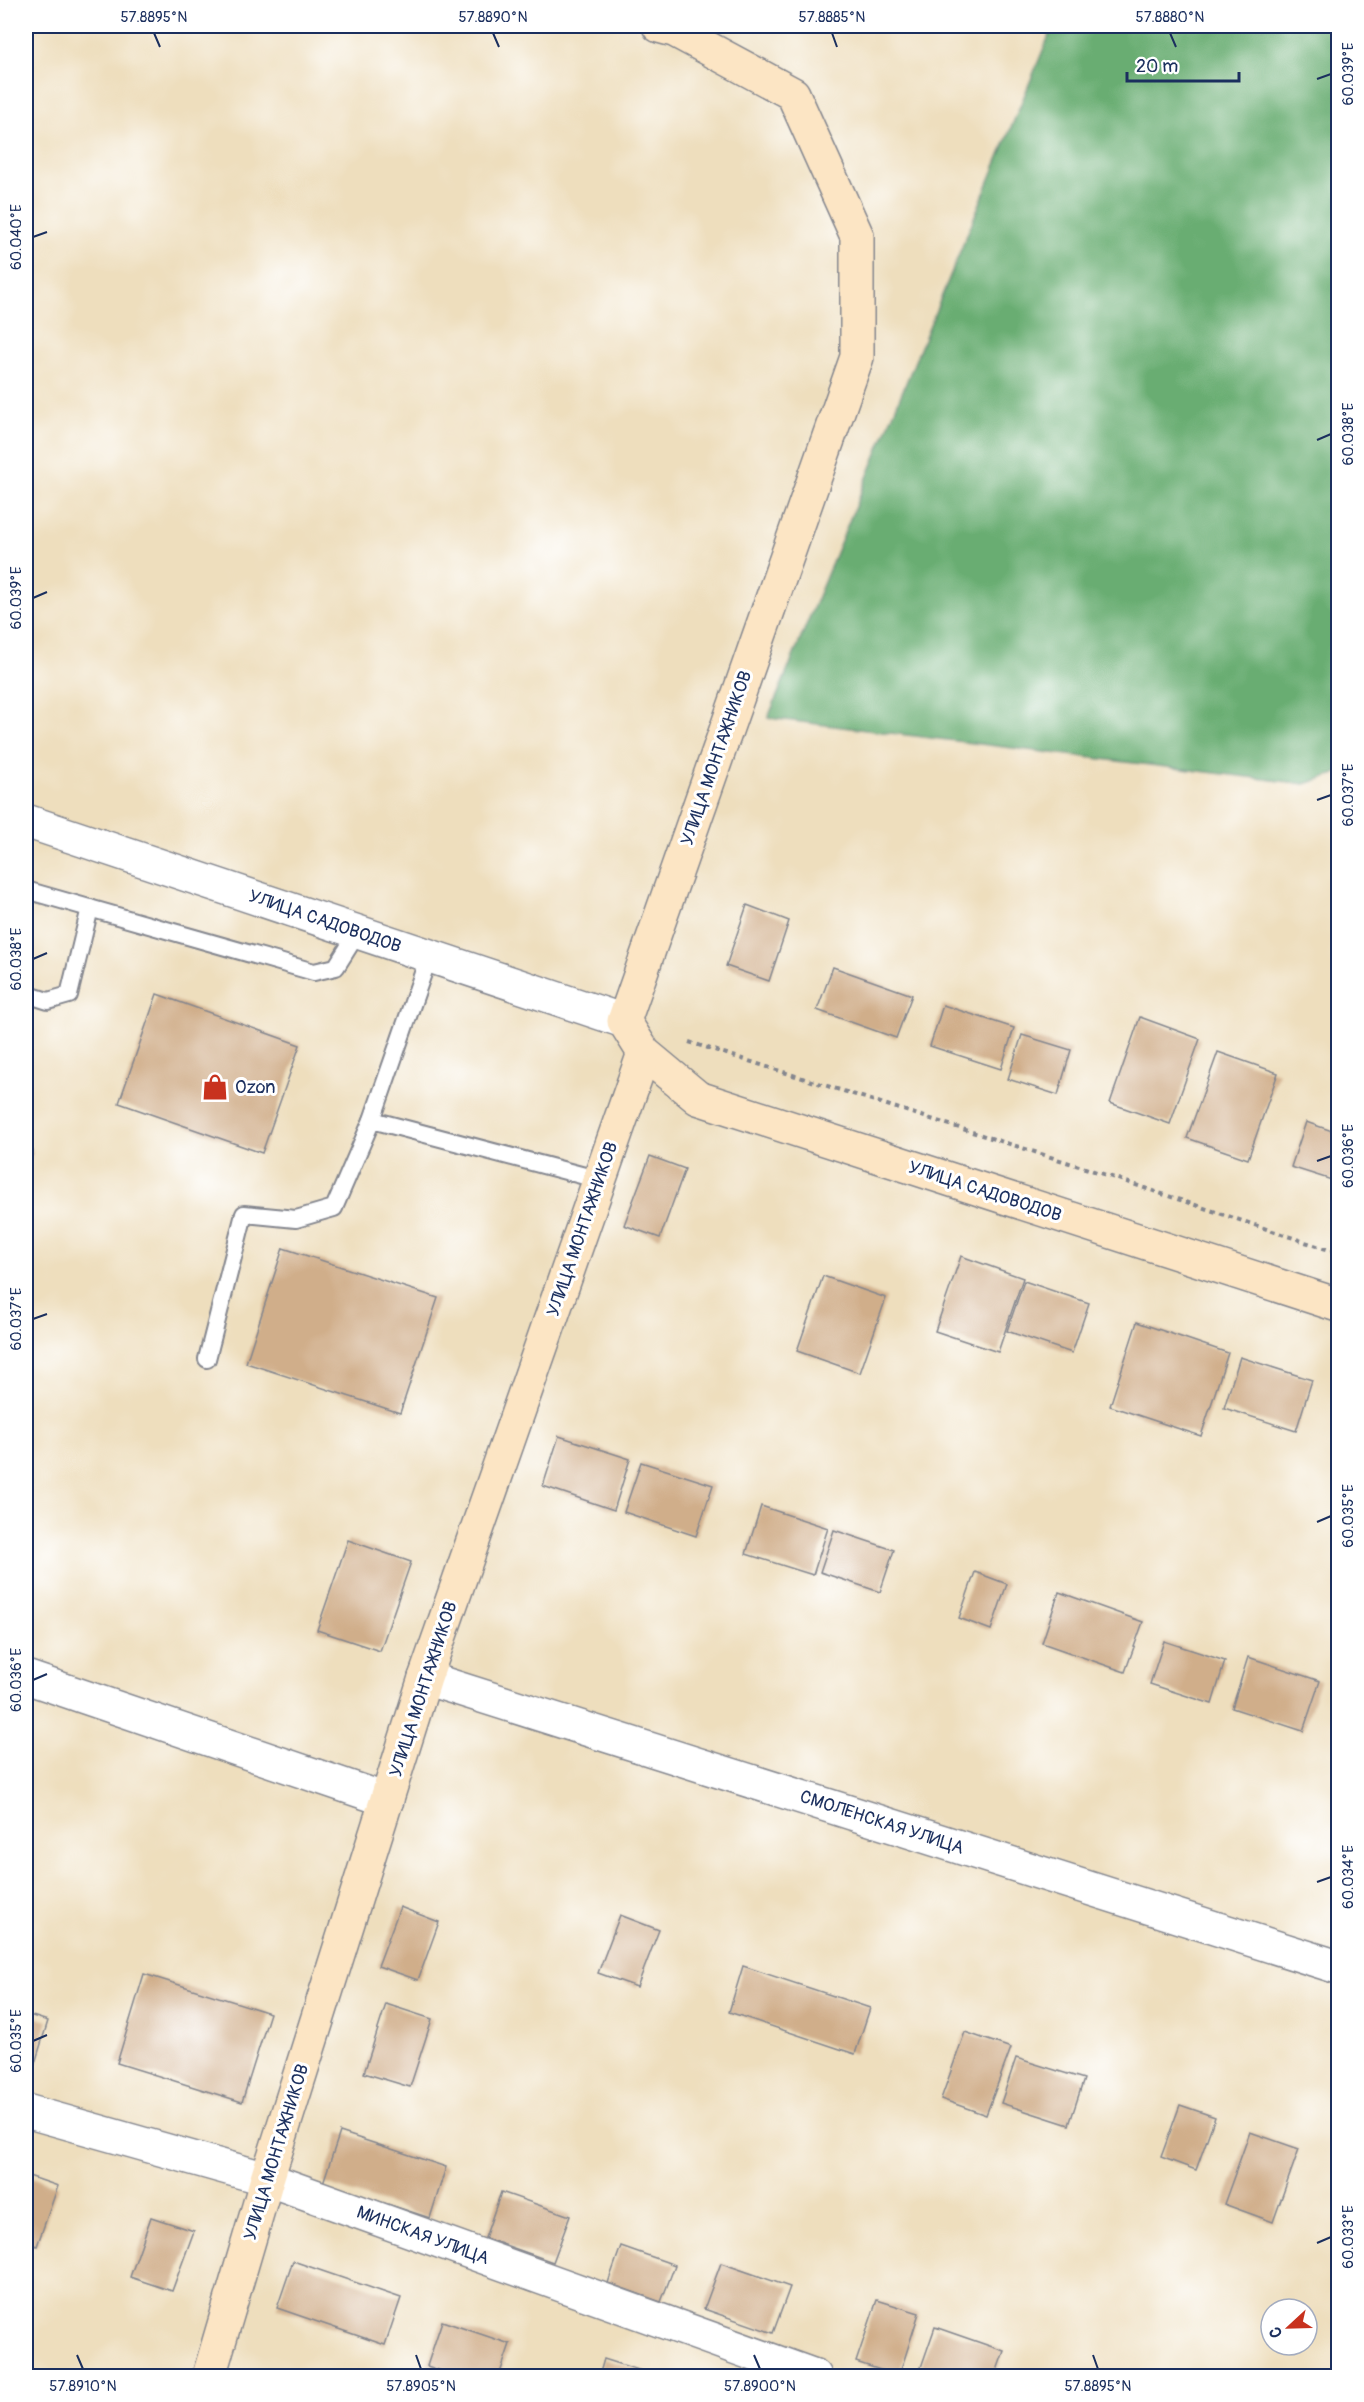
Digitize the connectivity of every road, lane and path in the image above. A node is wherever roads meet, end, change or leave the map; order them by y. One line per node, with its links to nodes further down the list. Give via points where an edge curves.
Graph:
1 (659, 26): 8 (main road, УЛИЦА МОНТАЖНИКОВ, via 674,30 793,94 857,236 857,357)
2 (26, 821): 5 (street, УЛИЦА САДОВОДОВ)
3 (26, 890): 4 (lane)
4 (90, 908): 5 (lane, via 314,972 336,967); 7 (lane, via 69,995 48,1001)
5 (358, 932): 6 (street, УЛИЦА САДОВОДОВ)
6 (429, 956): 8 (street, УЛИЦА САДОВОДОВ); 11 (lane)
7 (26, 994)
8 (624, 1021): 10 (main road)
9 (680, 1039): 13 (path)
10 (644, 1053): 12 (main road, УЛИЦА МОНТАЖНИКОВ); 14 (main road, УЛИЦА САДОВОДОВ, via 698,1098)
11 (372, 1120): 12 (lane); 15 (lane, via 334,1208 296,1219 244,1214)
12 (600, 1180): 17 (main road, УЛИЦА МОНТАЖНИКОВ)
13 (1338, 1253)
14 (1338, 1305)
15 (207, 1359)
16 (26, 1677): 18 (street)
17 (426, 1677): 18 (main road, УЛИЦА МОНТАЖНИКОВ); 19 (street, СМОЛЕНСКАЯ УЛИЦА)
18 (387, 1800): 21 (main road, УЛИЦА МОНТАЖНИКОВ)
19 (1338, 1967)
20 (26, 2111): 21 (street, МИНСКАЯ УЛИЦА)
21 (267, 2179): 22 (main road, УЛИЦА МОНТАЖНИКОВ); 23 (street, МИНСКАЯ УЛИЦА)
22 (209, 2376)
23 (815, 2376)

